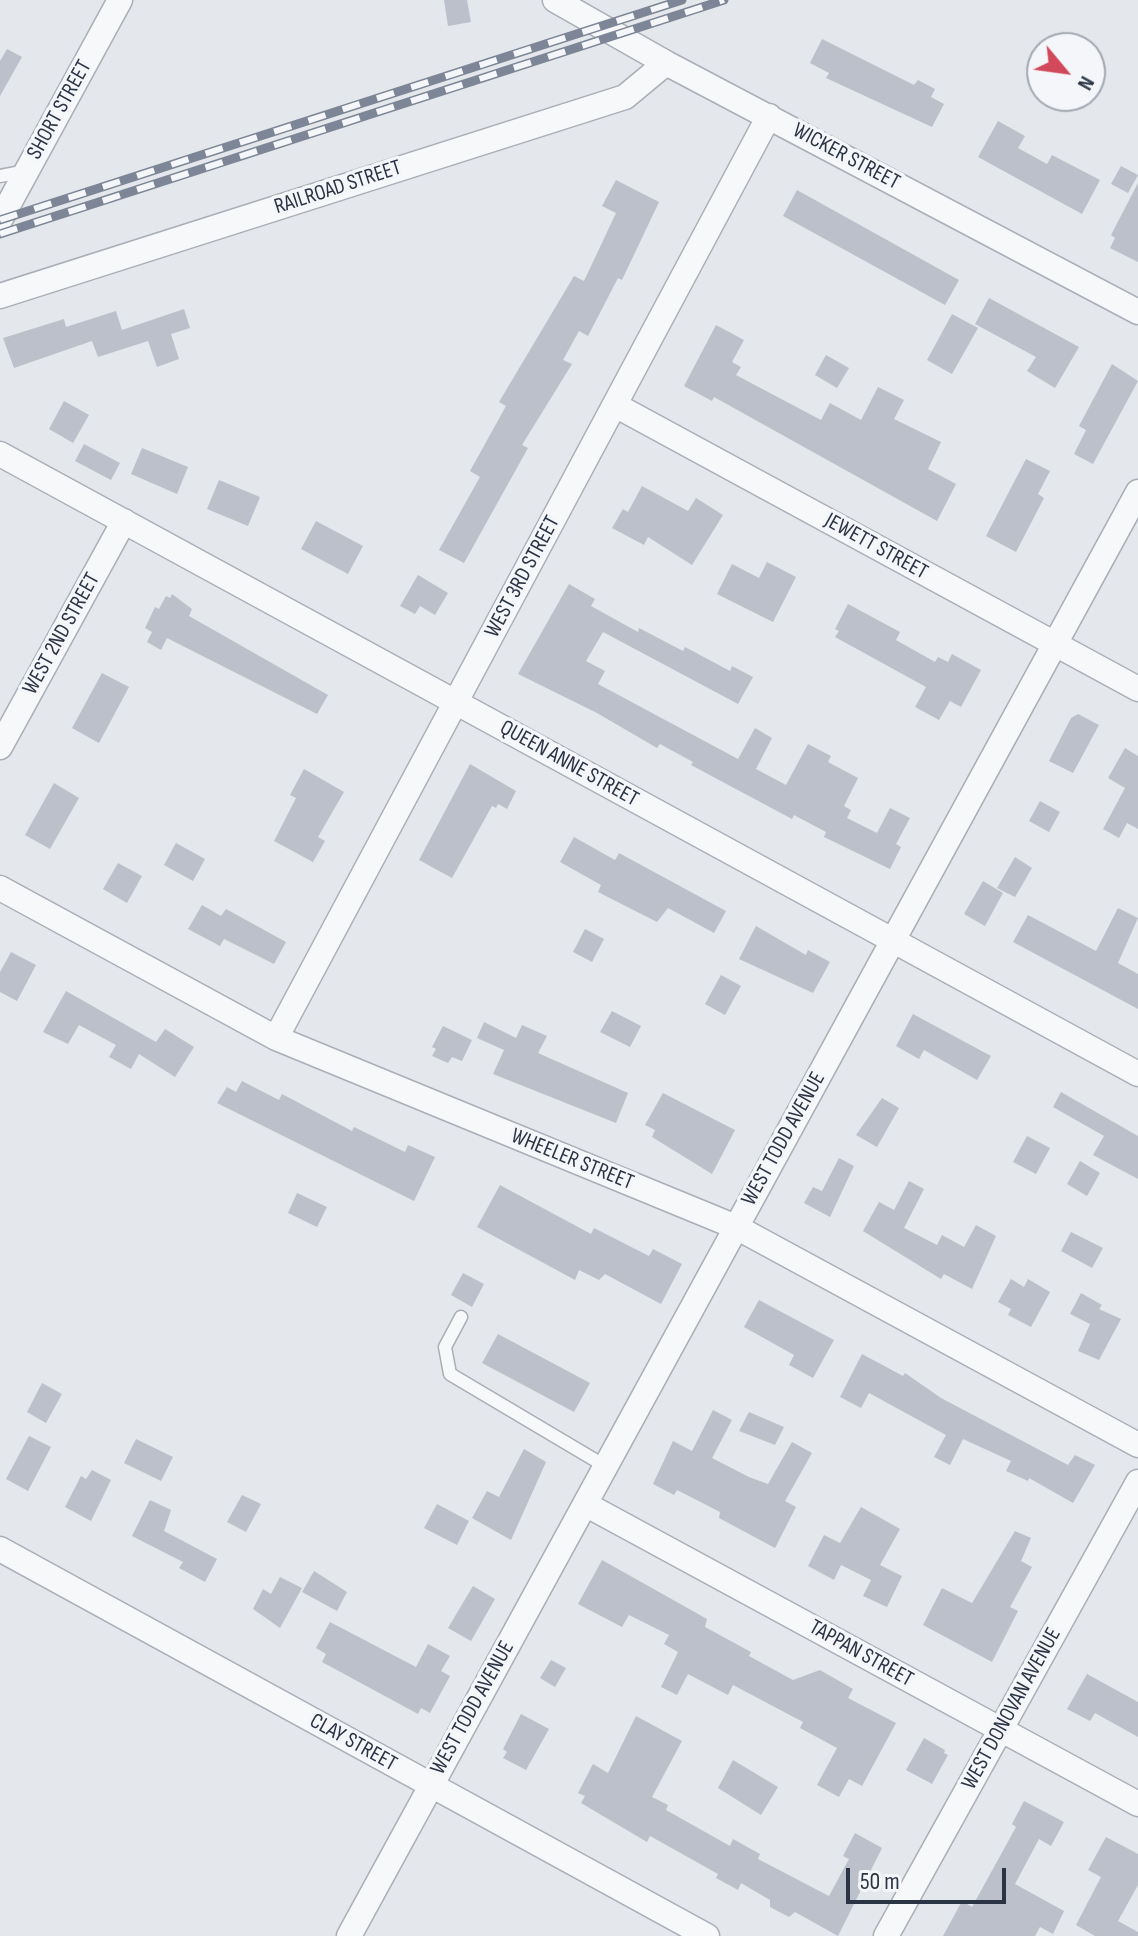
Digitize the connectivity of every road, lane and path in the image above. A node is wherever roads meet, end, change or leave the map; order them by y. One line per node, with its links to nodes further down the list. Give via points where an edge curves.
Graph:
1 (120, 0): 5 (street, SHORT STREET)
2 (555, 0): 3 (street, WICKER STREET)
3 (666, 63): 4 (street, WICKER STREET); 8 (street, RAILROAD STREET, via 625,97)
4 (769, 116): 9 (street, WICKER STREET); 10 (street, WEST 3RD STREET)
5 (26, 171): 6 (lane); 7 (street, SHORT STREET)
6 (0, 176)
7 (0, 220)
8 (0, 296)
9 (1138, 312)
10 (615, 405): 14 (street, JEWETT STREET); 16 (street, WEST 3RD STREET)
11 (0, 454): 13 (street, QUEEN ANNE STREET)
12 (1138, 492): 14 (street, WEST TODD AVENUE)
13 (124, 521): 16 (street, QUEEN ANNE STREET); 17 (street, WEST 2ND STREET)
14 (1055, 644): 15 (street, JEWETT STREET); 19 (street, WEST TODD AVENUE)
15 (1138, 689)
16 (456, 702): 19 (street, QUEEN ANNE STREET); 20 (street, WEST 3RD STREET)
17 (0, 747)
18 (0, 888): 20 (street, WHEELER STREET)
19 (893, 940): 21 (street, QUEEN ANNE STREET); 22 (street, WEST TODD AVENUE)
20 (276, 1038): 22 (street, WHEELER STREET)
21 (1138, 1074)
22 (736, 1227): 24 (street, WHEELER STREET); 25 (street, WEST TODD AVENUE)
23 (461, 1317): 25 (lane, via 445,1347 450,1374)
24 (1138, 1445)
25 (605, 1466): 27 (street, WEST TODD AVENUE)
26 (1138, 1482): 29 (street, WEST DONOVAN AVENUE)
27 (585, 1504): 29 (street, TAPPAN STREET); 30 (street, WEST TODD AVENUE)
28 (0, 1549): 30 (street, CLAY STREET)
29 (1001, 1730): 31 (street, TAPPAN STREET); 34 (street, WEST DONOVAN AVENUE)
30 (431, 1786): 32 (street, WEST TODD AVENUE); 33 (street, CLAY STREET)
31 (1138, 1804)
32 (349, 1936)
33 (707, 1936)
34 (886, 1936)

